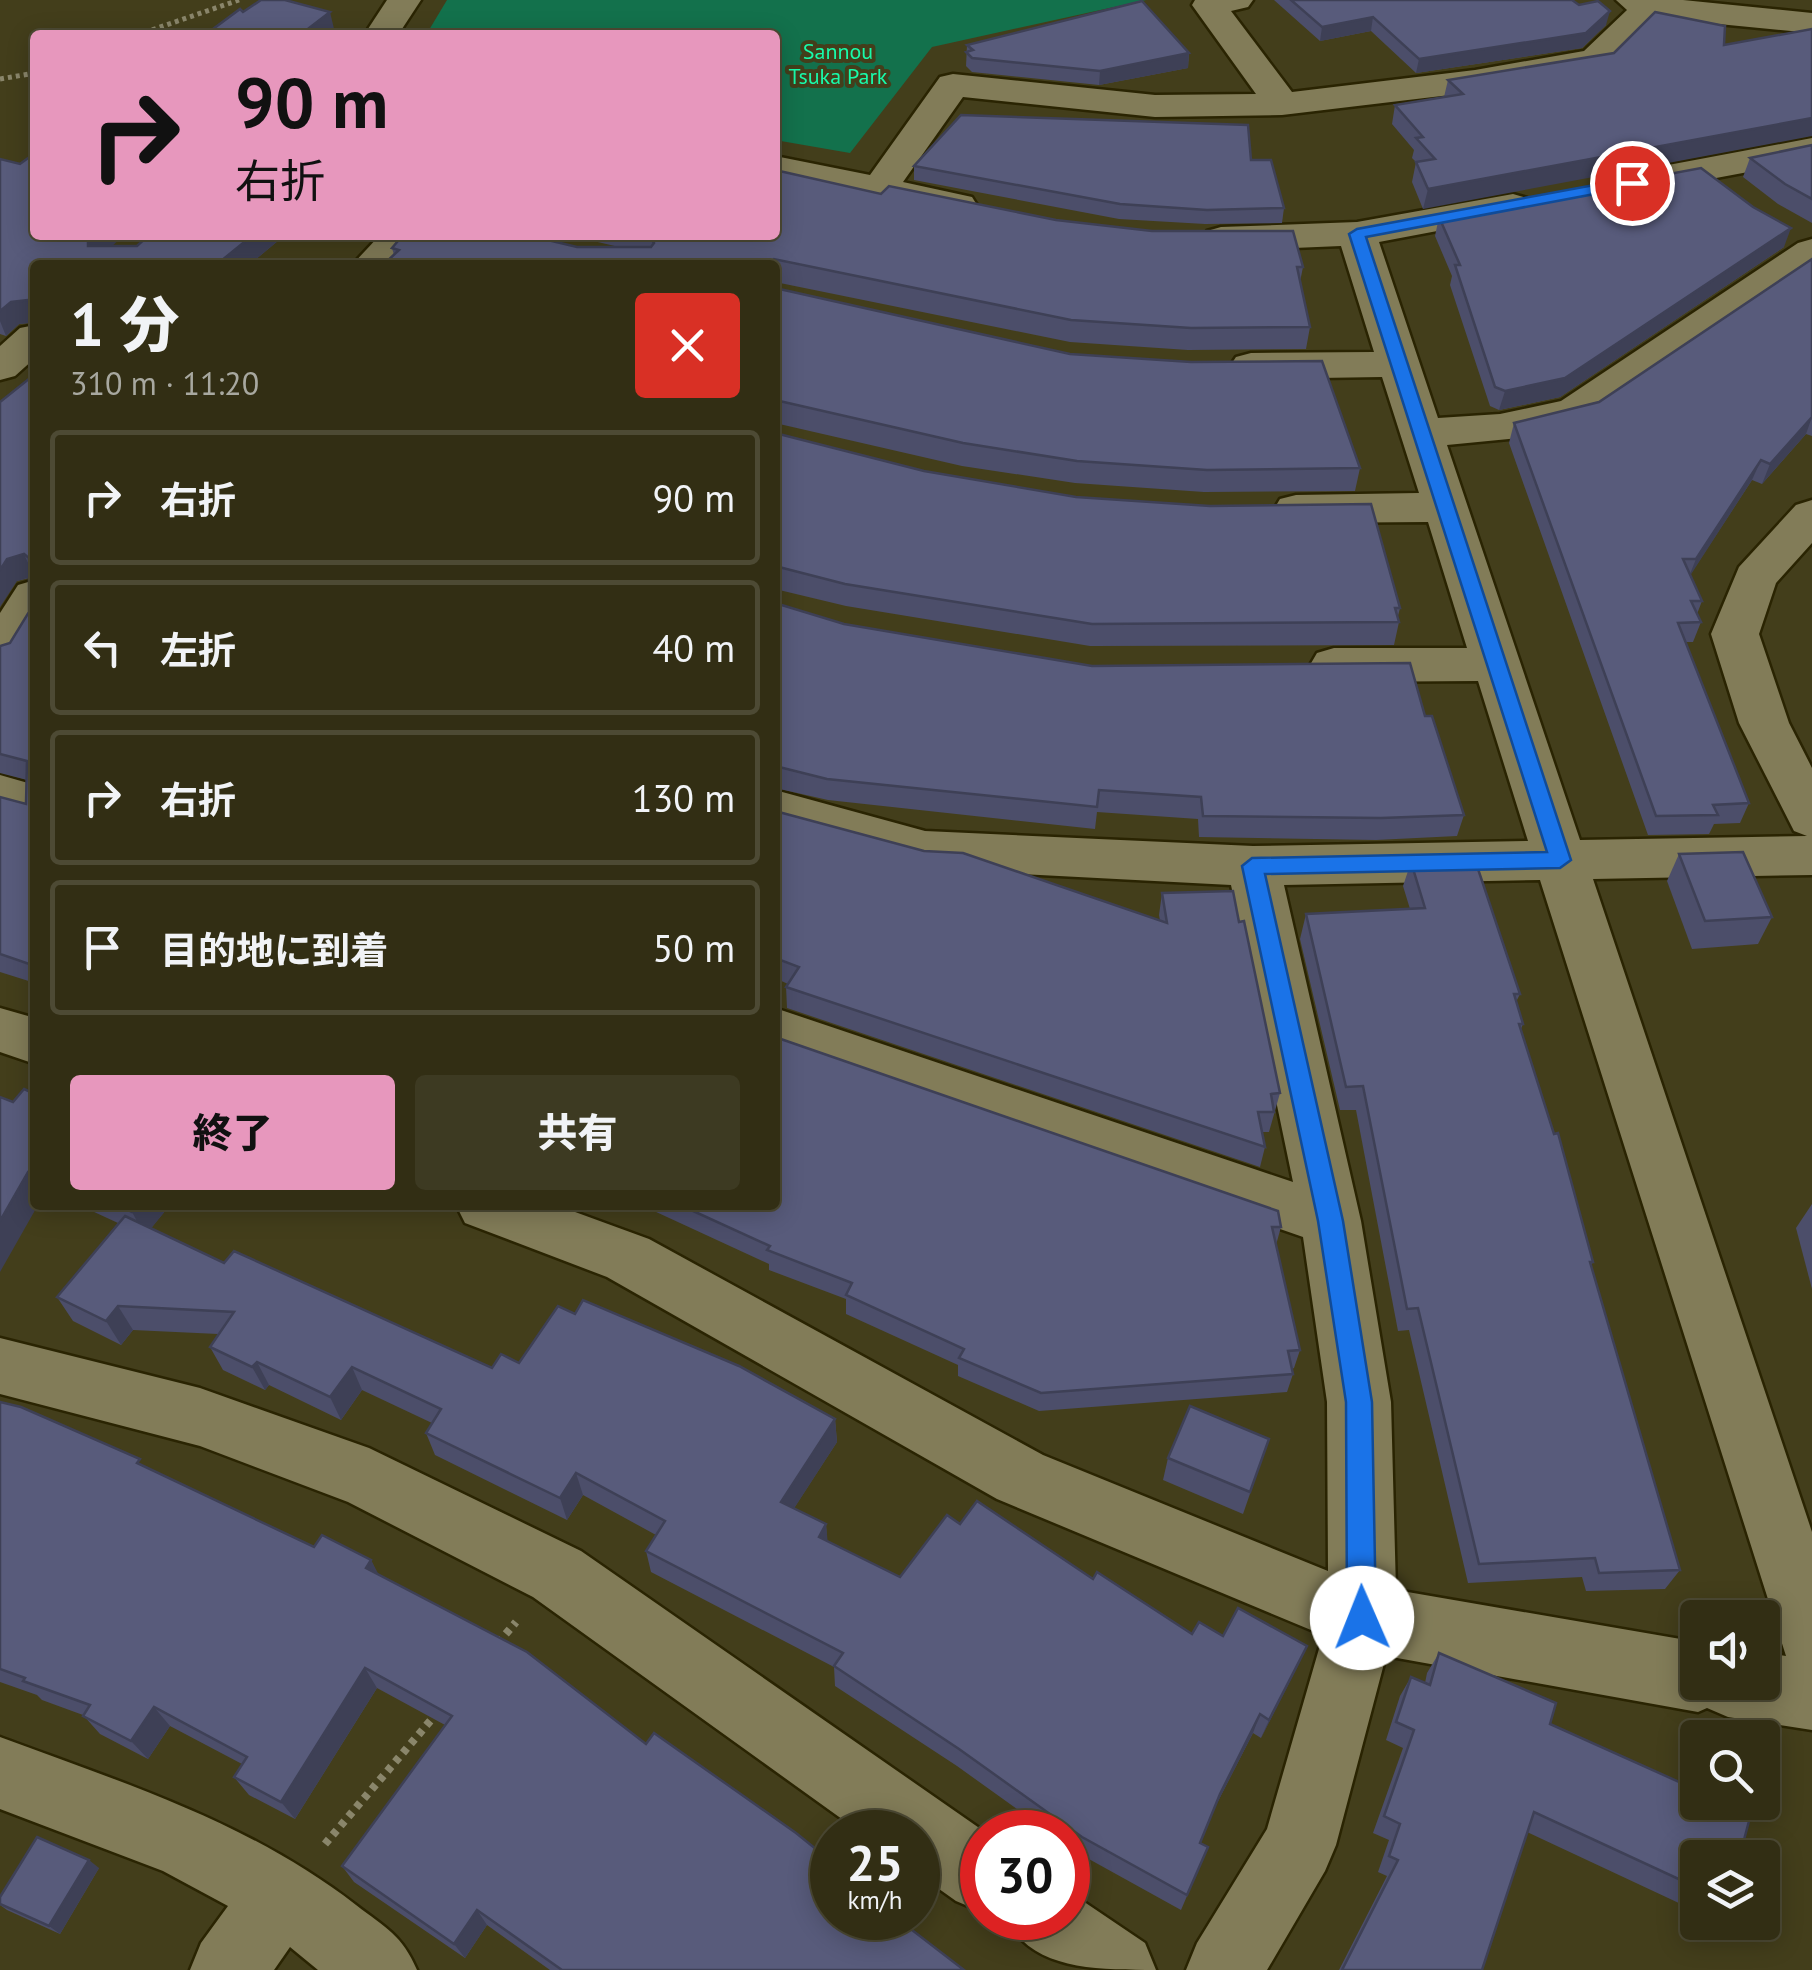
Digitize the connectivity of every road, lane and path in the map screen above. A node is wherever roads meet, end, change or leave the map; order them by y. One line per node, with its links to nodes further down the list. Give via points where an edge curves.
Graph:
1 (239, 0): 6 (path)
2 (404, 0): 7 (street)
3 (1236, 0): 10 (street, via 1209,6)
4 (1641, 4): 5 (street); 10 (street, via 1595,60)
5 (1812, 22)
6 (151, 30)
7 (384, 30)
8 (30, 74): 9 (path)
9 (0, 79)
10 (1282, 104): 14 (street, via 1155,106 953,85)
11 (1812, 149): 12 (street)
12 (1702, 168): 16 (street); 17 (street)
13 (780, 169): 14 (street)
14 (879, 189): 15 (street)
15 (987, 211)
16 (1779, 223)
17 (1357, 234): 18 (street); 23 (street)
18 (1190, 238)
19 (397, 240): 21 (street)
20 (1812, 251): 26 (street, via 1576,410 1494,430)
21 (377, 260)
22 (30, 341): 25 (street)
23 (1399, 364): 24 (street); 26 (street)
24 (1207, 366)
25 (0, 367)
26 (1421, 432): 27 (street)
27 (1445, 507): 28 (street); 32 (street)
28 (1256, 510)
29 (1812, 515): 37 (street, via 1756,578 1735,634 1764,724)
30 (26, 596): 31 (street)
31 (0, 651)
32 (1496, 664): 33 (street); 39 (street)
33 (1283, 666)
34 (0, 794): 35 (street)
35 (30, 803)
36 (780, 810): 40 (street, via 925,850)
37 (1812, 818)
38 (1812, 855): 39 (street)
39 (1560, 860): 40 (street); 49 (street)
40 (1252, 866): 45 (street)
41 (0, 1030): 43 (street)
42 (780, 1032): 45 (street)
43 (30, 1039)
44 (499, 1210): 48 (street, via 628,1258 1020,1477)
45 (1331, 1221): 48 (street, via 1359,1402)
46 (0, 1366): 47 (street, via 200,1417 369,1479)
47 (557, 1574): 50 (path); 56 (street)
48 (1362, 1618): 51 (street); 62 (street, via 1299,1846)
49 (1812, 1634)
50 (494, 1647)
51 (1680, 1674)
52 (1780, 1690): 53 (street)
53 (1812, 1695)
54 (444, 1705): 57 (path)
55 (0, 1773): 57 (street, via 182,1842)
56 (960, 1858)
57 (282, 1894): 59 (street); 60 (street)
58 (1075, 1940): 61 (street)
59 (228, 1970)
60 (379, 1970)
61 (1118, 1970)
62 (1224, 1970)

